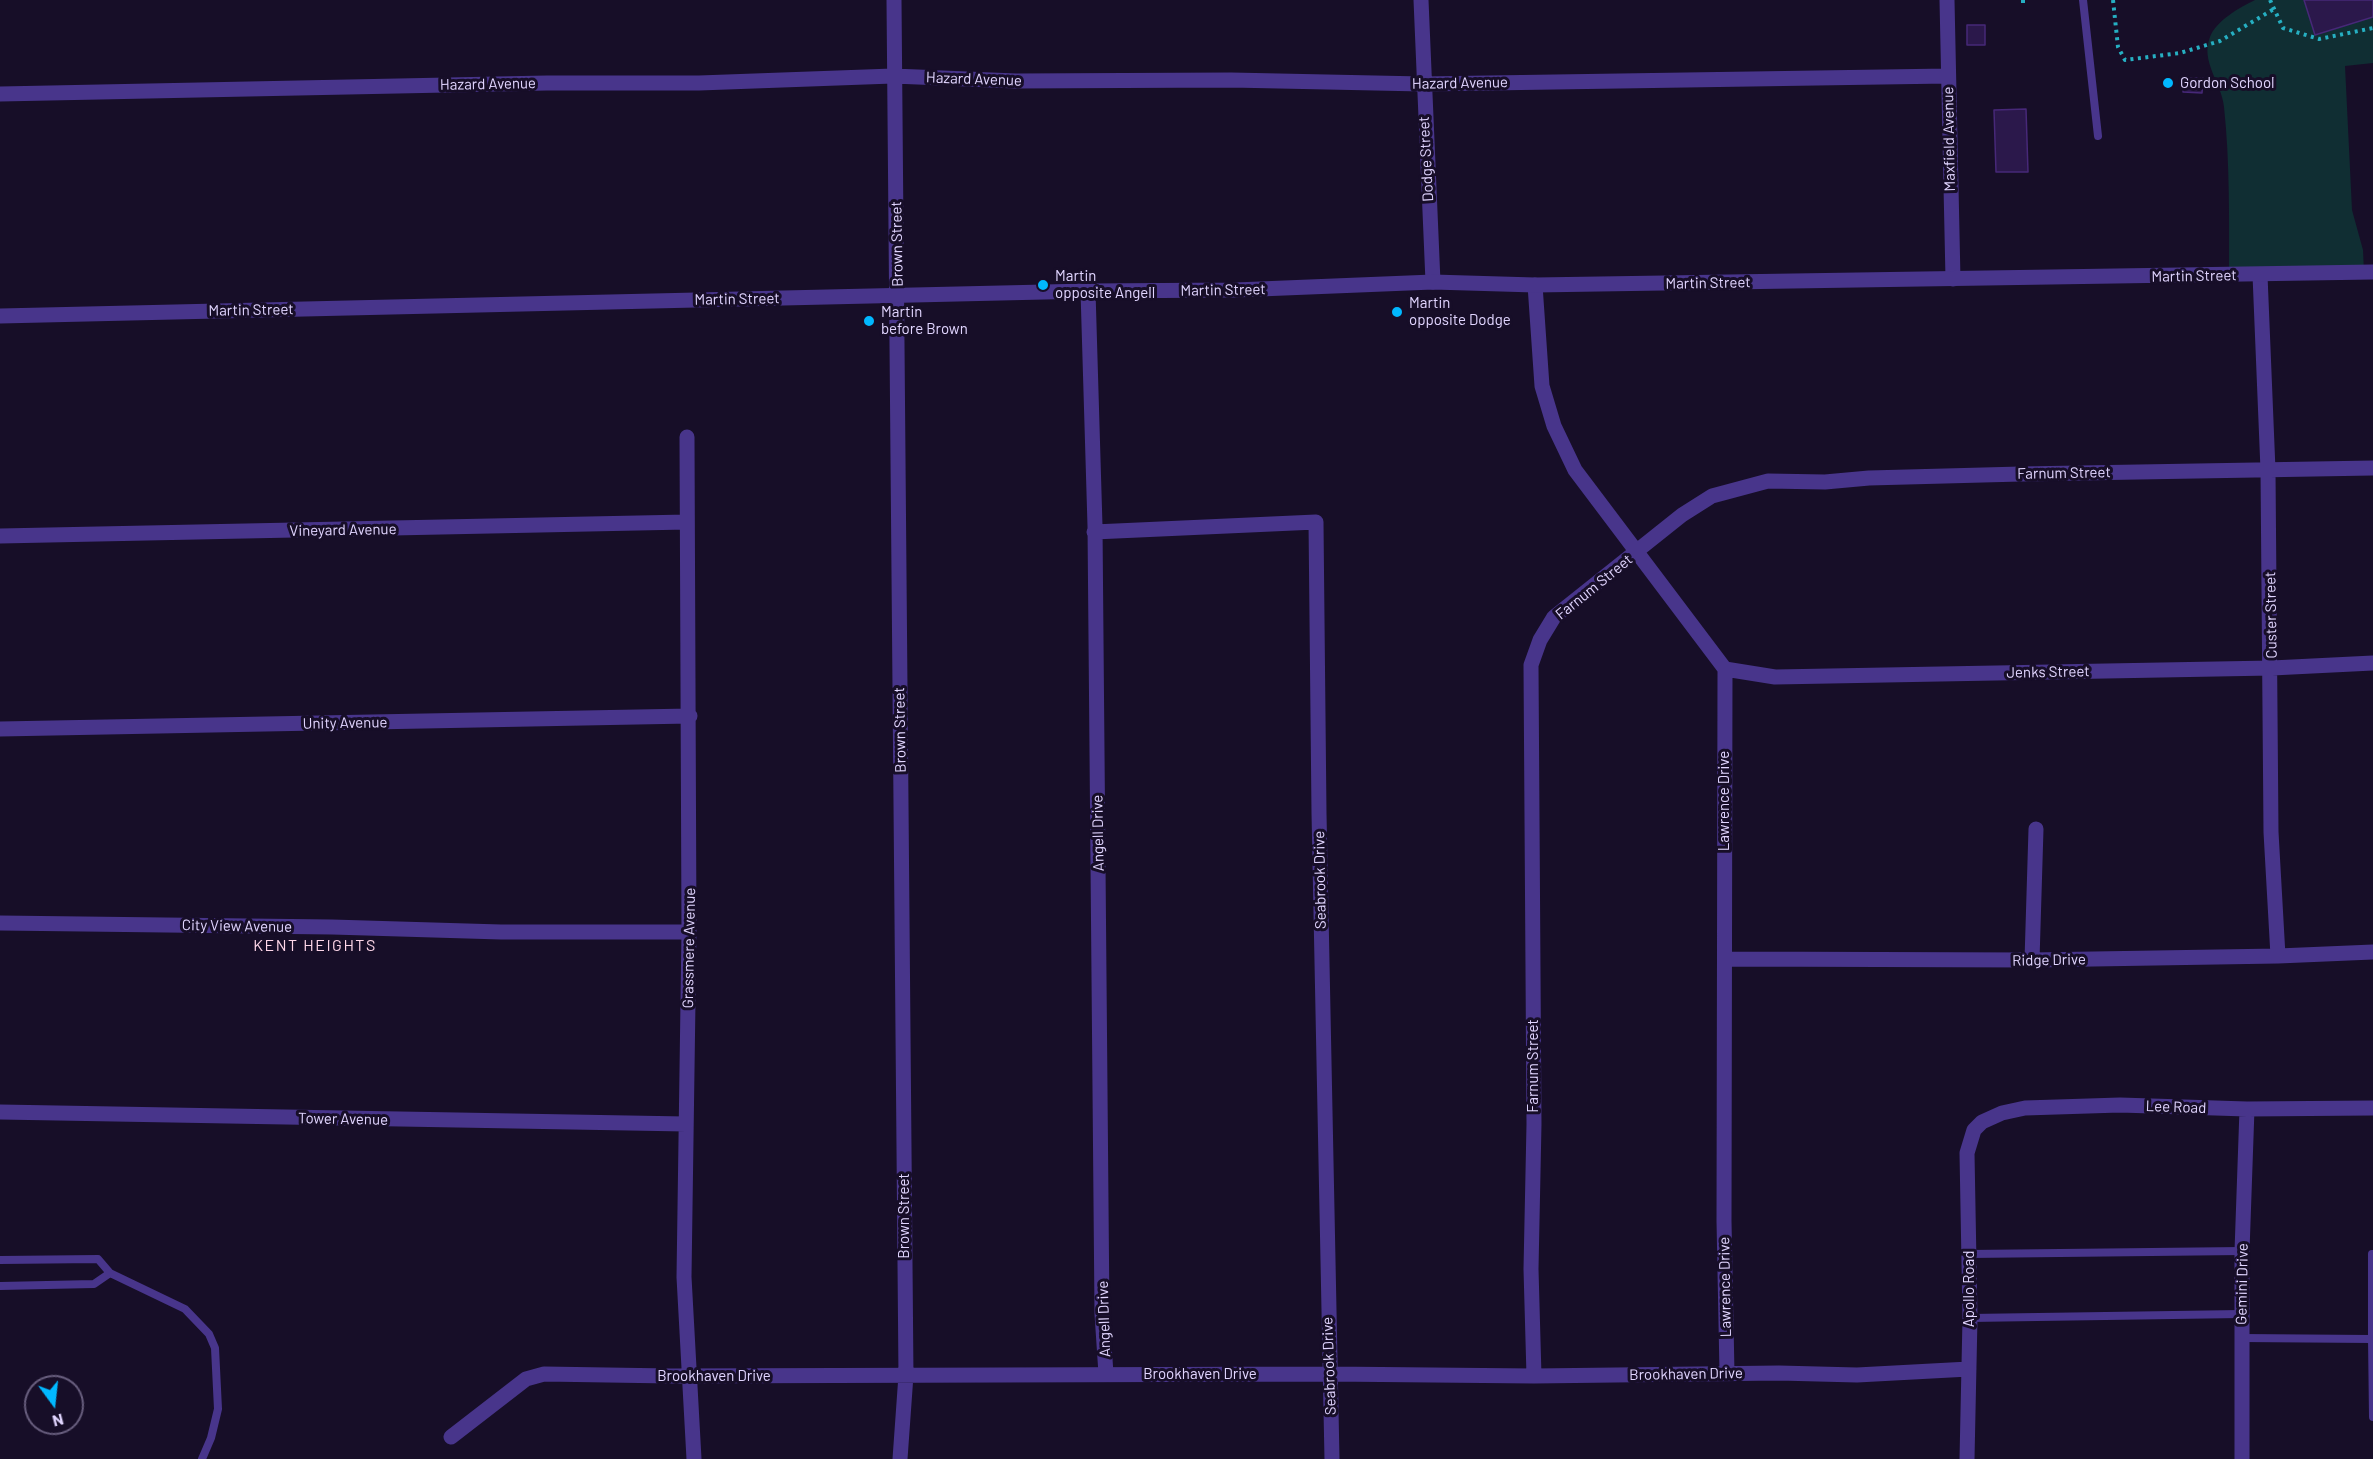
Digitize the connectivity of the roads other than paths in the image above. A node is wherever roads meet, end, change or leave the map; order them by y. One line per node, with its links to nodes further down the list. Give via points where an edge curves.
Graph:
1 (894, 0): 5 (street, Brown Street)
2 (1421, 0): 7 (street, Dodge Street)
3 (1947, 0): 6 (street, Maxfield Avenue)
4 (2083, 0): 9 (lane)
5 (893, 76): 7 (street, Hazard Avenue, via 1016,81); 8 (street, Hazard Avenue, via 699,84 547,83); 16 (street, Brown Street)
6 (1948, 76): 7 (street, Hazard Avenue); 12 (street, Maxfield Avenue)
7 (1423, 84): 13 (street, Dodge Street)
8 (0, 94)
9 (2098, 136)
10 (2373, 272): 11 (street, Martin Street)
11 (2260, 275): 12 (street, Martin Street); 20 (street, Custer Street)
12 (1953, 279): 14 (street, Martin Street)
13 (1433, 282): 14 (street, Martin Street); 15 (street, Martin Street)
14 (1535, 285): 24 (street, via 1542,387 1554,426 1575,470)
15 (1088, 291): 16 (street, Martin Street); 22 (street, Angell Drive)
16 (898, 296): 17 (street, Martin Street); 56 (street, Brown Street)
17 (0, 316)
18 (687, 437): 21 (street, Grassmere Avenue)
19 (2373, 468): 20 (street, Farnum Street)
20 (2268, 470): 24 (street, Farnum Street, via 1768,481 1712,496); 26 (street, Custer Street)
21 (687, 522): 23 (street, Vineyard Avenue); 28 (street, Grassmere Avenue)
22 (1094, 532): 54 (street, Angell Drive, via 1102,1314); 55 (street, Seabrook Drive, via 1316,522)
23 (0, 536)
24 (1637, 552): 27 (street); 58 (street, Farnum Street, via 1554,617 1531,665)
25 (2373, 663): 26 (street, Jenks Street)
26 (2272, 668): 27 (street, Jenks Street, via 1775,677); 34 (street, Custer Street, via 2271,832)
27 (1725, 669): 35 (street, Lawrence Drive)
28 (690, 716): 29 (street, Unity Avenue); 32 (street, Grassmere Avenue)
29 (0, 729)
30 (2036, 829): 36 (street)
31 (0, 923): 32 (street, City View Avenue)
32 (689, 932): 41 (street, Grassmere Avenue)
33 (2373, 952): 34 (street, Ridge Drive)
34 (2278, 956): 36 (street, Ridge Drive)
35 (1725, 959): 36 (street, Ridge Drive); 53 (street, Lawrence Drive)
36 (2032, 960)
37 (2373, 1108): 38 (street, Lee Road)
38 (2247, 1109): 40 (street, Lee Road, via 2120,1105 2025,1108); 42 (street, Gemini Drive)
39 (0, 1112): 41 (street, Tower Avenue)
40 (1982, 1122): 43 (street, Apollo Road, via 1974,1130 1967,1153)
41 (686, 1125): 57 (street, Grassmere Avenue, via 684,1277)
42 (2242, 1251): 43 (lane); 48 (street, Gemini Drive)
43 (1969, 1254): 49 (street, Apollo Road)
44 (2372, 1254): 51 (lane)
45 (0, 1260): 46 (lane, via 98,1259)
46 (111, 1273): 47 (lane, via 94,1284); 61 (lane, via 185,1309 209,1334 215,1348 218,1409)
47 (0, 1286)
48 (2241, 1314): 49 (lane); 50 (street, Gemini Drive)
49 (1970, 1318): 52 (street, Apollo Road)
50 (2241, 1338): 51 (lane); 66 (street, Gemini Drive)
51 (2372, 1339): 59 (lane)
52 (1969, 1369): 53 (street, Brookhaven Drive, via 1857,1375); 65 (street, Apollo Road)
53 (1727, 1373): 58 (street, Brookhaven Drive)
54 (1106, 1374): 55 (street, Brookhaven Drive); 56 (street, Brookhaven Drive)
55 (1330, 1374): 58 (street, Brookhaven Drive); 64 (street, Seabrook Drive)
56 (906, 1375): 57 (street, Brookhaven Drive); 63 (street, Brown Street)
57 (688, 1376): 60 (street, Brookhaven Drive, via 544,1374 526,1379); 62 (street, Grassmere Avenue)
58 (1534, 1376)
59 (2373, 1417)
60 (451, 1437)
61 (202, 1459)
62 (694, 1459)
63 (900, 1459)
64 (1332, 1459)
65 (1967, 1459)
66 (2242, 1459)

